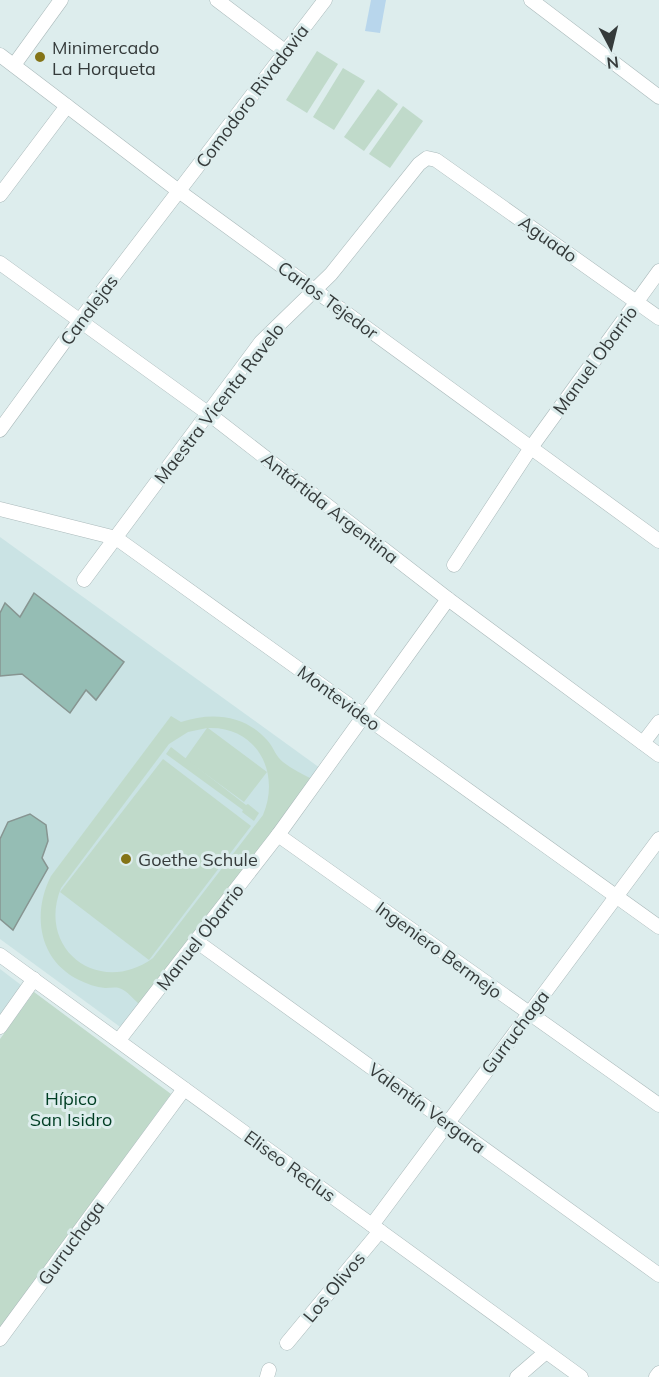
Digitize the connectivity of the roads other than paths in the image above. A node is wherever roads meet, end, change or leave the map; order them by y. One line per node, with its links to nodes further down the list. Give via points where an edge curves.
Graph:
1 (60, 0): 7 (street)
2 (217, 0): 5 (street)
3 (325, 0): 5 (street, Comodoro Rivadavia)
4 (531, 0): 8 (street)
5 (286, 52): 11 (street, Comodoro Rivadavia)
6 (0, 55): 7 (street, Carlos Tejedor)
7 (14, 65): 9 (street, Carlos Tejedor)
8 (659, 97)
9 (68, 106): 11 (street, Carlos Tejedor); 12 (street)
10 (436, 160): 15 (street, Maestra Vicenta Ravelo, via 427,158 419,164 340,263); 16 (street, Aguado)
11 (180, 192): 15 (street, Carlos Tejedor); 18 (street, Canalejas)
12 (0, 195)
13 (0, 263): 18 (street, Antártida Argentina)
14 (659, 271): 16 (street, Manuel Obarrio)
15 (314, 289): 19 (street, Maestra Vicenta Ravelo, via 261,342); 21 (street, Carlos Tejedor)
16 (637, 302): 17 (street, Aguado); 21 (street, Manuel Obarrio)
17 (659, 318)
18 (80, 320): 19 (street, Antártida Argentina); 20 (street, Canalejas)
19 (209, 414): 23 (street, Maestra Vicenta Ravelo); 27 (street, Antártida Argentina)
20 (0, 430)
21 (530, 449): 24 (street, Carlos Tejedor); 25 (street, Manuel Obarrio)
22 (0, 509): 23 (street, Montevideo)
23 (116, 538): 26 (street, Maestra Vicenta Ravelo); 28 (street, Montevideo)
24 (659, 541)
25 (454, 565)
26 (84, 580)
27 (448, 599): 28 (street, Manuel Obarrio); 30 (street, Antártida Argentina)
28 (363, 715): 32 (street, Manuel Obarrio); 34 (street, Montevideo)
29 (659, 722): 30 (street)
30 (643, 743): 31 (street, Antártida Argentina)
31 (659, 755)
32 (278, 835): 36 (street, Manuel Obarrio); 39 (street, Ingeniero Bermejo)
33 (659, 839): 34 (street, Gurruchaga)
34 (617, 896): 35 (street, Montevideo); 39 (street, Gurruchaga)
35 (659, 927)
36 (196, 941): 41 (street, Manuel Obarrio); 44 (street, Valentín Vergara)
37 (0, 955): 38 (street, Eliseo Reclus)
38 (34, 979): 40 (street); 41 (street, Eliseo Reclus)
39 (529, 1014): 43 (street, Ingeniero Bermejo); 44 (street, Gurruchaga)
40 (0, 1027)
41 (119, 1040): 42 (street, Eliseo Reclus)
42 (184, 1089): 45 (street, Eliseo Reclus); 47 (street, Gurruchaga)
43 (659, 1105)
44 (448, 1123): 45 (street, Gurruchaga); 46 (street, Valentín Vergara)
45 (376, 1228): 48 (street, Los Olivos); 49 (street, Eliseo Reclus)
46 (659, 1275)
47 (0, 1339)
48 (287, 1343)
49 (546, 1352): 51 (street); 52 (street, Eliseo Reclus)
50 (659, 1373): 53 (street)
51 (518, 1377)
52 (581, 1377)
53 (656, 1377)

